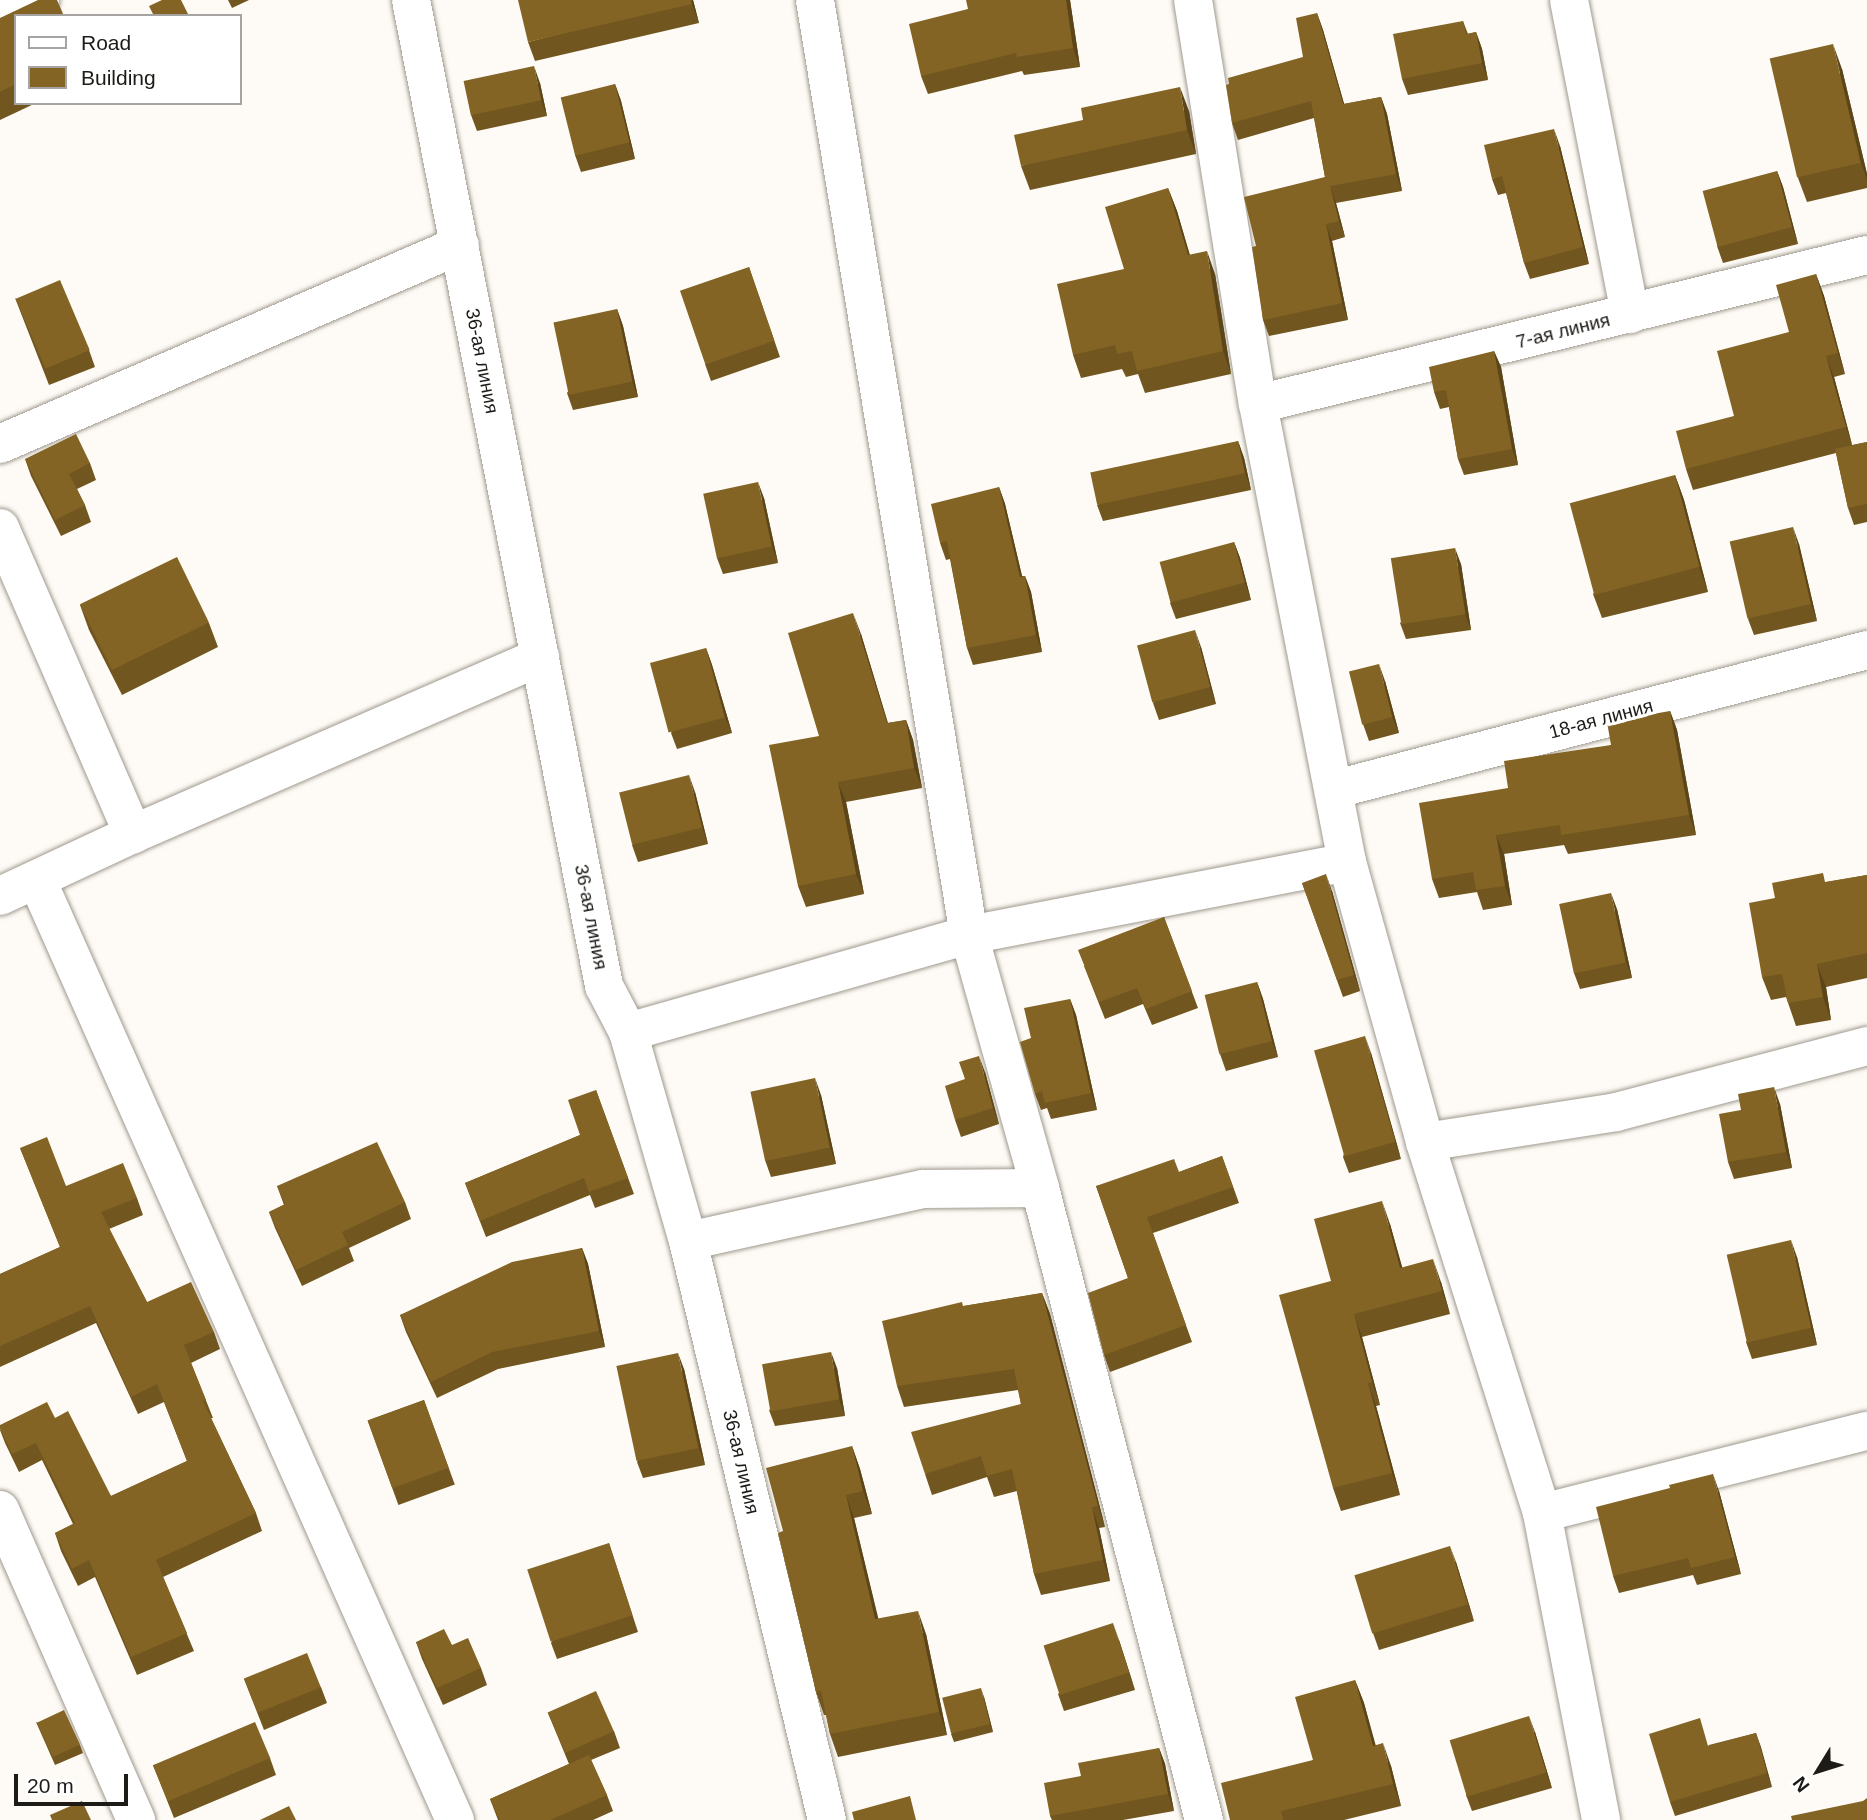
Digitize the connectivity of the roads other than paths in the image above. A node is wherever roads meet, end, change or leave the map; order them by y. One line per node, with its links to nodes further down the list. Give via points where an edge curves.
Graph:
1 (40, 0): 6 (street)
2 (411, 0): 7 (street, 36-ая линия)
3 (815, 0): 20 (street)
4 (1193, 0): 10 (street)
5 (1569, 0): 9 (street)
6 (0, 18)
7 (460, 245): 11 (street); 14 (street, 36-ая линия)
8 (1867, 255): 9 (street, 7-ая линия)
9 (1630, 314): 10 (street, 7-ая линия)
10 (1258, 404): 15 (street)
11 (0, 444)
12 (0, 528): 16 (street)
13 (1867, 650): 15 (street, 18-ая линия)
14 (540, 657): 16 (street); 21 (street, 36-ая линия, via 604,986)
15 (1336, 789): 17 (street)
16 (133, 834): 18 (street)
17 (1348, 862): 20 (street); 23 (street)
18 (37, 880): 19 (street); 30 (street)
19 (0, 896)
20 (969, 935): 21 (street); 24 (street)
21 (628, 1032): 25 (street, 36-ая линия)
22 (1867, 1046): 23 (street, via 1616,1112)
23 (1425, 1142): 28 (street)
24 (1040, 1188): 25 (street, via 923,1189); 32 (street)
25 (688, 1241): 31 (street, 36-ая линия)
26 (1867, 1431): 28 (street)
27 (0, 1510): 29 (street)
28 (1542, 1513): 33 (street)
29 (136, 1820)
30 (455, 1820)
31 (827, 1820)
32 (1204, 1820)
33 (1601, 1820)

